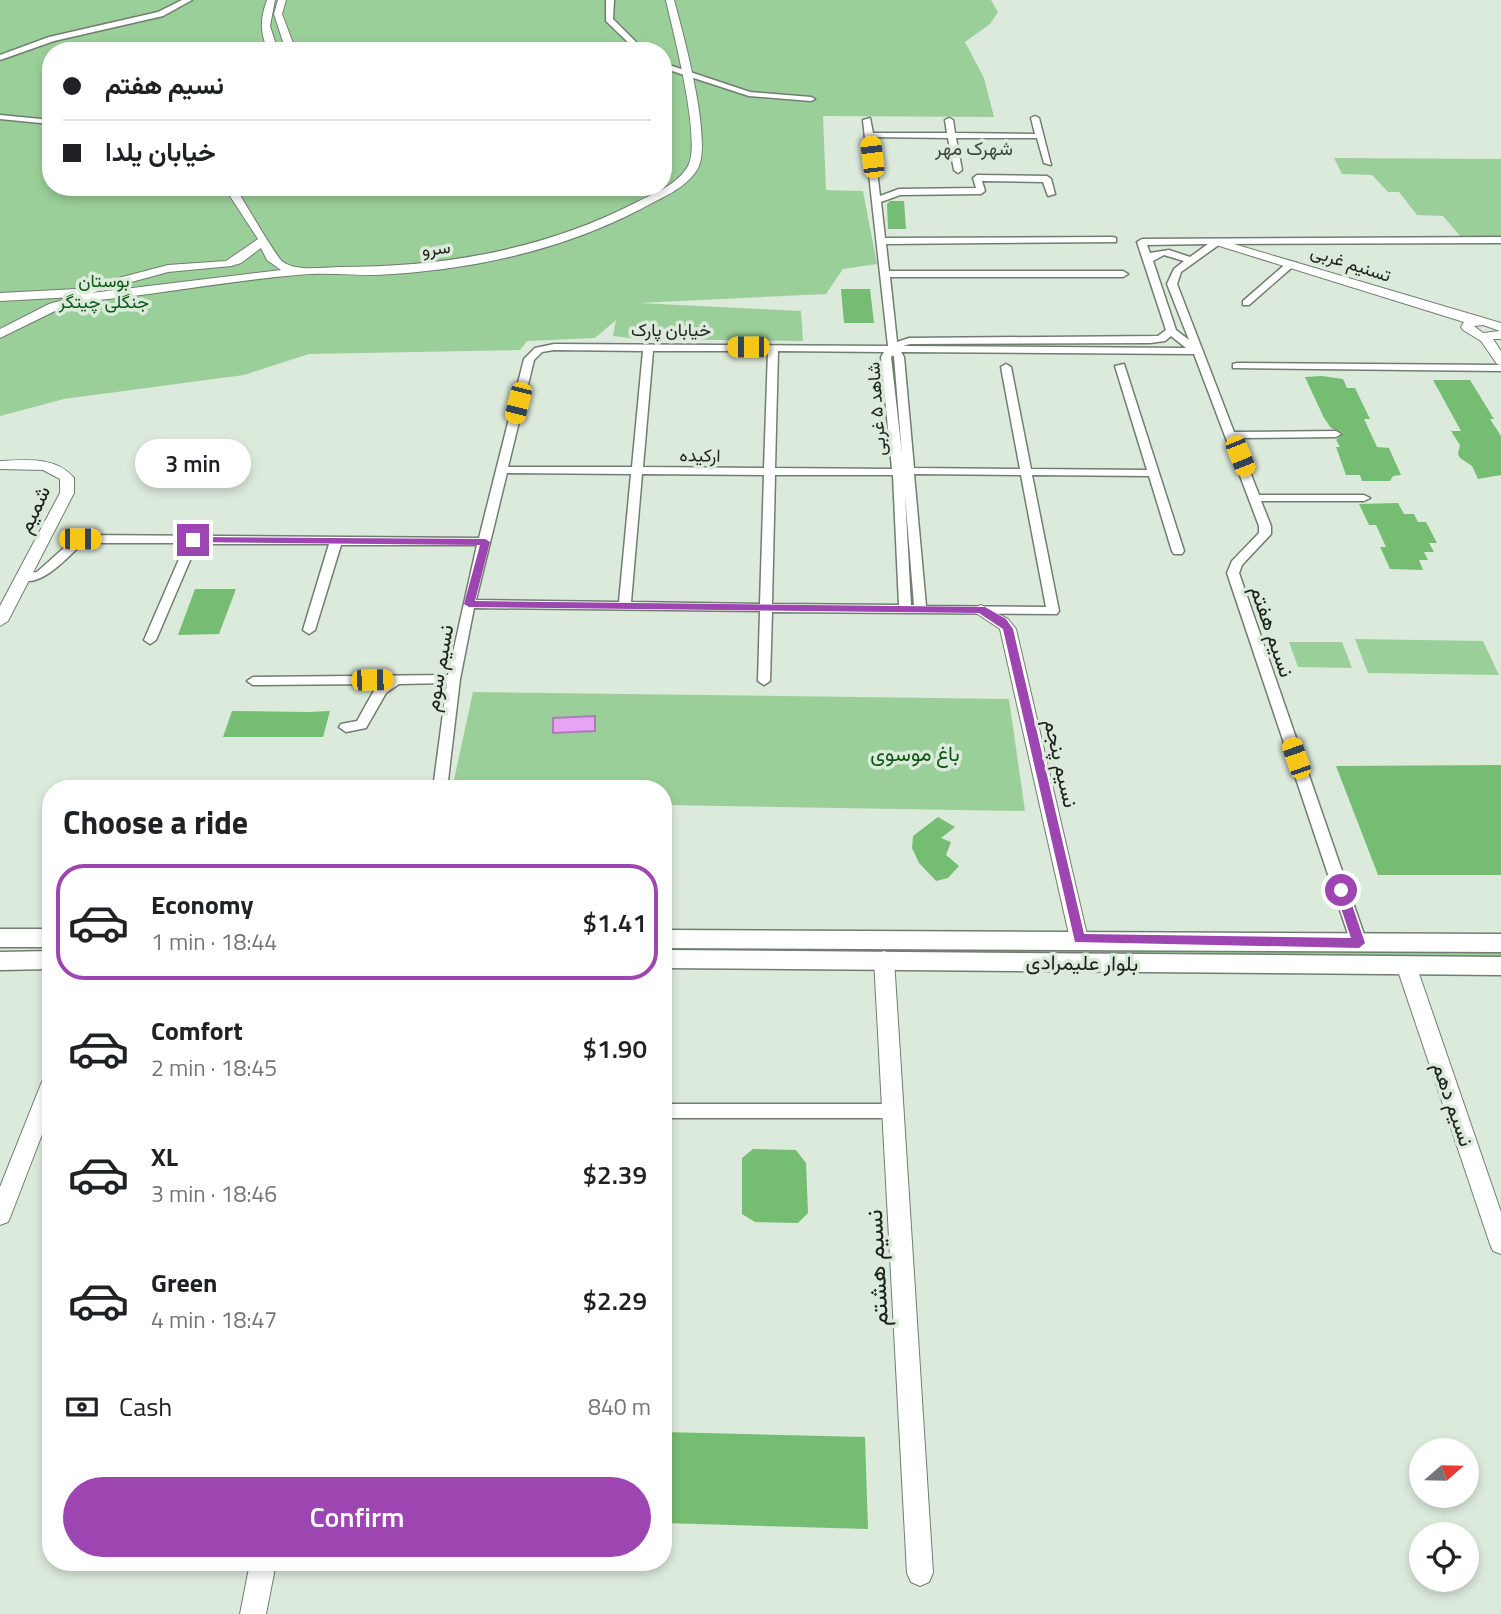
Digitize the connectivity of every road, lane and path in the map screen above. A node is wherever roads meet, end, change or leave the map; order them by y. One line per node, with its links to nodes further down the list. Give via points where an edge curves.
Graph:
1 (188, 0): 6 (street, via 160,14)
2 (271, 0): 7 (street, via 263,22)
3 (282, 0): 8 (street, via 278,13)
4 (610, 0): 9 (street, via 609,19)
5 (670, 0): 13 (street, سرو)
6 (44, 42)
7 (268, 42)
8 (288, 42)
9 (632, 42)
10 (42, 43): 11 (street)
11 (0, 58)
12 (672, 68): 13 (street)
13 (688, 74): 14 (street, via 749,94); 25 (street, سرو, via 698,154 692,169)
14 (811, 99)
15 (0, 117): 17 (street)
16 (1035, 118): 22 (street)
17 (42, 120)
18 (867, 120): 20 (street, شاهد ۵ غربی)
19 (949, 120): 21 (street)
20 (869, 135): 21 (street); 29 (street, شاهد ۵ غربی)
21 (951, 135): 22 (street); 24 (street)
22 (1040, 136): 23 (street)
23 (1048, 163)
24 (958, 170)
25 (672, 188)
26 (1051, 194): 29 (street, via 1047,179 977,178 981,191 900,192)
27 (235, 196): 30 (street)
28 (657, 196): 38 (street, سرو, via 546,245 476,260 378,271)
29 (877, 200): 33 (street, شاهد ۵ غربی)
30 (264, 240): 38 (street, via 280,266); 41 (street, via 227,264 168,270 77,293)
31 (1113, 240): 33 (street)
32 (1501, 240): 34 (street)
33 (883, 241): 39 (street, شاهد ۵ غربی)
34 (1217, 242): 35 (street, via 1142,242); 36 (street, نسیم هفتم); 37 (street, تسنیم غربی)
35 (1149, 260): 36 (street, via 1165,252); 45 (street)
36 (1190, 261): 52 (street, نسیم هفتم, via 1177,271 1172,284)
37 (1292, 263): 42 (street); 43 (street, تسنیم غربی)
38 (299, 271): 46 (street, سرو, via 86,297 53,307)
39 (885, 274): 40 (street); 49 (street, شاهد ۵ غربی)
40 (1123, 274)
41 (0, 297)
42 (1245, 303)
43 (1474, 321): 44 (street, تسنیم غربی); 48 (street, via 1468,330)
44 (1501, 328)
45 (1171, 331): 49 (street, خیابان پارک, via 1150,340 909,341); 52 (street)
46 (0, 334)
47 (1501, 335): 48 (street)
48 (1486, 338): 54 (street)
49 (893, 346): 51 (street, خیابان پارک); 52 (street, خیابان پارک, via 912,351); 64 (street, شاهد ۵ غربی, via 886,357)
50 (648, 347): 51 (street, خیابان پارک); 53 (street, خیابان پارک, via 554,347); 63 (street)
51 (773, 347): 66 (street)
52 (1196, 351): 60 (street, نسیم هفتم)
53 (534, 353): 62 (street, نسیم سوم)
54 (1501, 361)
55 (1120, 366): 67 (street)
56 (1237, 366): 58 (street)
57 (1006, 367): 65 (street)
58 (1501, 368)
59 (1336, 434): 60 (street)
60 (1231, 435): 68 (street, نسیم هفتم)
61 (0, 465): 74 (street, شمیم, via 59,469 67,478 67,493)
62 (502, 470): 63 (street, ارکیده); 72 (street, نسیم سوم)
63 (638, 472): 66 (street, ارکیده); 76 (street)
64 (904, 472): 65 (street, ارکیده); 66 (street, ارکیده); 78 (street); 79 (street)
65 (1026, 472): 67 (street, ارکیده); 80 (street, via 1053,611)
66 (770, 473): 77 (street)
67 (1151, 473): 73 (street)
68 (1257, 498): 69 (street); 94 (street, نسیم هفتم, via 1265,534 1233,573)
69 (1364, 498)
70 (193, 540): 71 (street); 74 (street, via 80,539 40,575); 83 (street)
71 (336, 541): 72 (street); 82 (street)
72 (485, 542): 75 (street, نسیم سوم)
73 (1178, 551)
74 (23, 577): 81 (street, شمیم)
75 (469, 604): 76 (street); 84 (street, نسیم سوم)
76 (625, 606): 77 (street)
77 (766, 607): 78 (street); 87 (street)
78 (905, 609): 79 (street)
79 (920, 609): 80 (street)
80 (981, 610): 93 (street, نسیم پنجم, via 1008,629)
81 (0, 621)
82 (309, 630)
83 (150, 640)
84 (454, 679): 85 (street); 89 (street, نسیم سوم)
85 (396, 680): 86 (street); 88 (street, via 381,690 361,725)
86 (253, 681)
87 (764, 681)
88 (346, 727)
89 (441, 780)
90 (7, 937): 91 (main road)
91 (42, 938)
92 (672, 939): 93 (main road, بلوار علیمرادی)
93 (1079, 939): 94 (main road, بلوار علیمرادی)
94 (1359, 943): 95 (main road, بلوار علیمرادی)
95 (1501, 943)
96 (672, 959): 98 (main road, بلوار علیمرادی)
97 (42, 960): 99 (main road)
98 (884, 960): 100 (main road, بلوار علیمرادی); 104 (street, نسیم هشتم)
99 (0, 961)
100 (1406, 965): 101 (main road, بلوار علیمرادی); 106 (street, نسیم دهم)
101 (1501, 966)
102 (42, 1107): 105 (street)
103 (672, 1111): 104 (street)
104 (893, 1111): 108 (street, نسیم هشتم)
105 (0, 1215)
106 (1501, 1244)
107 (261, 1571): 109 (street)
108 (920, 1573)
109 (253, 1614)

